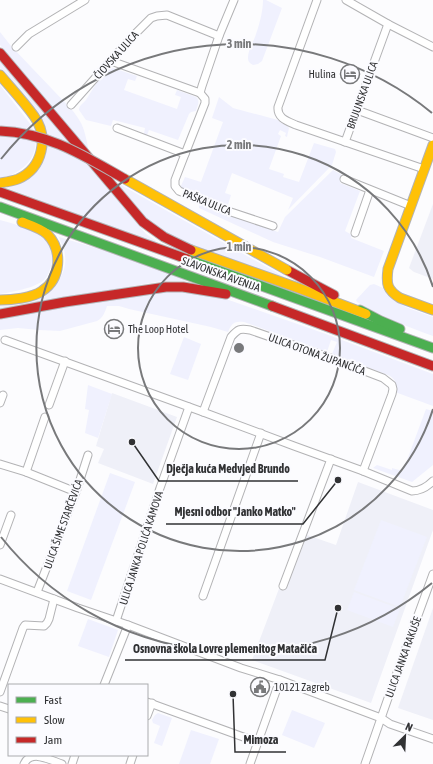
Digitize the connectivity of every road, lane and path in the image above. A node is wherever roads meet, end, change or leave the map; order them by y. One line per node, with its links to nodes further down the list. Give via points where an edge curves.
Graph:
1 (85, 0): 8 (street, via 29,34)
2 (234, 0): 7 (street, PAŠKA ULICA)
3 (317, 0): 19 (street, BRIJUNSKA ULICA, via 278,111 286,121)
4 (346, 0): 5 (street)
5 (360, 3): 6 (street)
6 (388, 24): 9 (street); 15 (street, BRIJUNSKA ULICA)
7 (219, 36): 11 (street, ČIOVSKA ULICA, via 168,15 157,16 151,18); 13 (street, PAŠKA ULICA)
8 (16, 47)
9 (433, 47)
10 (0, 53): 35 (main road, via 143,222 155,232 200,253)
11 (111, 61): 13 (street); 14 (street, ČIOVSKA ULICA)
12 (0, 76): 24 (main road, via 34,116 43,139 41,153 32,170 18,179)
13 (200, 93): 21 (street, PAŠKA ULICA, via 205,102)
14 (71, 105)
15 (357, 110): 18 (street); 19 (street, BRIJUNSKA ULICA)
16 (117, 128): 21 (street)
17 (0, 131): 35 (main road, bridge, via 39,136 61,144)
18 (433, 138)
19 (345, 142): 22 (street)
20 (433, 145): 22 (main road)
21 (185, 154): 29 (street, PAŠKA ULICA, via 175,180 175,186 179,191)
22 (424, 168): 27 (main road)
23 (344, 179): 25 (street)
24 (0, 183)
25 (370, 190): 27 (street); 30 (street)
26 (0, 192): 38 (main road, SLAVONSKA AVENIJA)
27 (411, 206): 33 (main road, via 388,269 387,283 392,293 400,298)
28 (0, 208): 31 (main road, via 49,236 59,258 55,275 46,288 40,292); 32 (main road, SLAVONSKA AVENIJA)
29 (273, 226)
30 (355, 233)
31 (0, 300)
32 (259, 301): 34 (main road, via 198,289 166,287); 40 (main road, SLAVONSKA AVENIJA)
33 (433, 310)
34 (0, 314)
35 (366, 314): 37 (main road)
36 (5, 340): 39 (street)
37 (433, 343)
38 (433, 348)
39 (65, 362): 43 (street); 44 (street)
40 (433, 366)
41 (3, 395): 42 (street)
42 (0, 403)
43 (49, 405)
44 (189, 407): 45 (street); 63 (street, ULICA JANKA POLIĆA KAMOVA)
45 (203, 412): 47 (street); 51 (street, ULICA OTONA ŽUPANČIČA, via 231,337 237,330 250,330 328,357 384,378 393,388)
46 (45, 417): 52 (street)
47 (261, 433): 49 (street); 61 (street)
48 (88, 455): 54 (street, ULICA ŠIME STARČEVIĆA)
49 (331, 459): 51 (street); 59 (street)
50 (0, 464): 52 (street)
51 (363, 471): 53 (street, via 417,491)
52 (26, 472): 54 (street)
53 (433, 481)
54 (76, 492): 60 (street, ULICA ŠIME STARČEVIĆA)
55 (11, 515): 56 (street)
56 (0, 545)
57 (433, 574): 69 (street, ULICA JANKA RAKUŠE)
58 (0, 579): 60 (street)
59 (283, 586)
60 (38, 592): 62 (street)
61 (203, 596)
62 (54, 599): 63 (street); 67 (street, via 44,626 23,628)
63 (116, 621): 64 (street)
64 (128, 625): 65 (street); 66 (street)
65 (280, 680): 69 (street); 71 (street)
66 (104, 684)
67 (0, 692)
68 (149, 703): 71 (street)
69 (381, 718): 70 (street, via 390,724); 75 (street, ULICA JANKA RAKUŠE)
70 (433, 739)
71 (257, 742): 74 (street)
72 (24, 764): 73 (street, via 33,756 39,756)
73 (62, 764)
74 (250, 764)
75 (365, 764)

